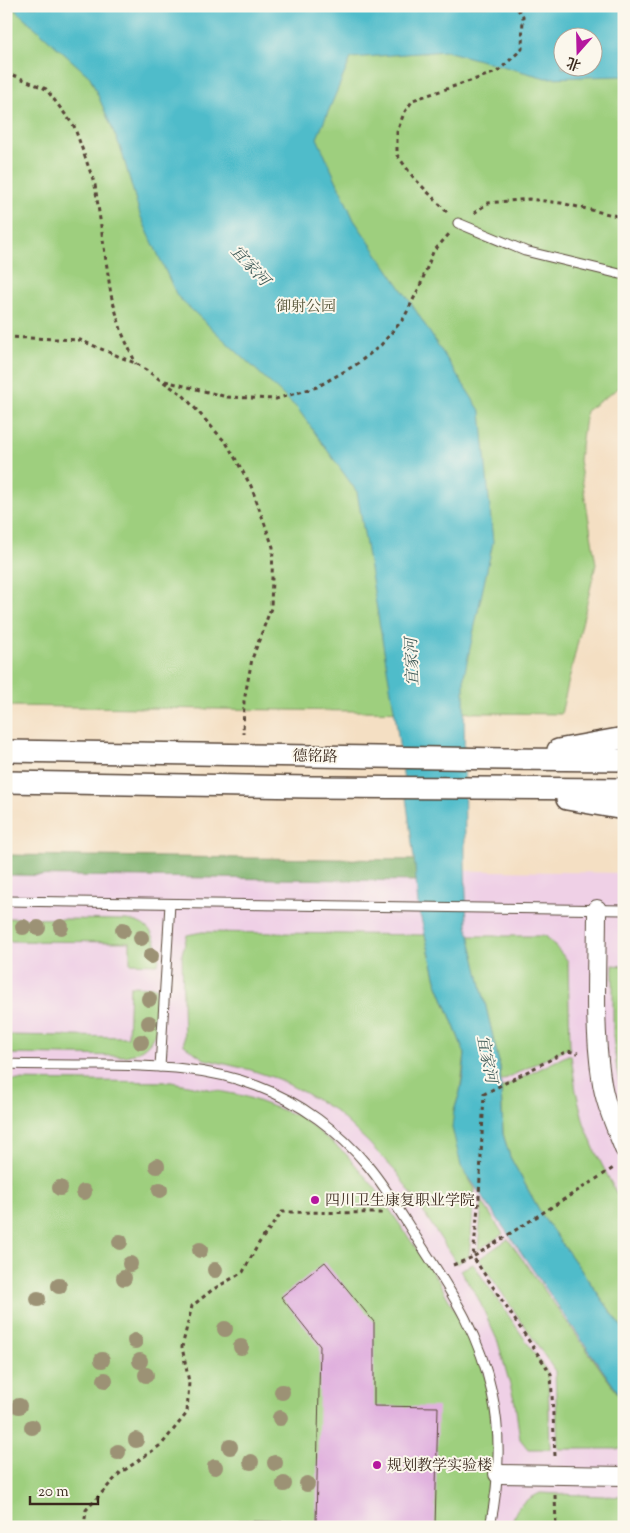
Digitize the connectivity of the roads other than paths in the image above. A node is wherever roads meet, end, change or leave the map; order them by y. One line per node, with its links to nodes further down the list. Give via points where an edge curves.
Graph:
1 (458, 223): 2 (lane, via 525,251)
2 (624, 275)
3 (624, 738): 5 (street)
4 (6, 751): 5 (street, 德铭路)
5 (505, 759): 6 (street, 德铭路)
6 (624, 760)
7 (6, 782): 9 (street, 德铭路)
8 (624, 789): 9 (street, 德铭路)
9 (505, 790): 10 (street)
10 (624, 809)
11 (6, 902): 12 (lane)
12 (170, 904): 13 (lane); 16 (lane)
13 (597, 909): 14 (lane); 17 (street, via 596,1031 601,1078)
14 (624, 910)
15 (6, 1064): 16 (lane)
16 (160, 1066): 18 (lane, via 208,1072 258,1086 304,1110 332,1130 378,1179 465,1316 493,1396)
17 (621, 1157)
18 (498, 1474): 19 (street); 20 (lane)
19 (624, 1476)
20 (490, 1527)

